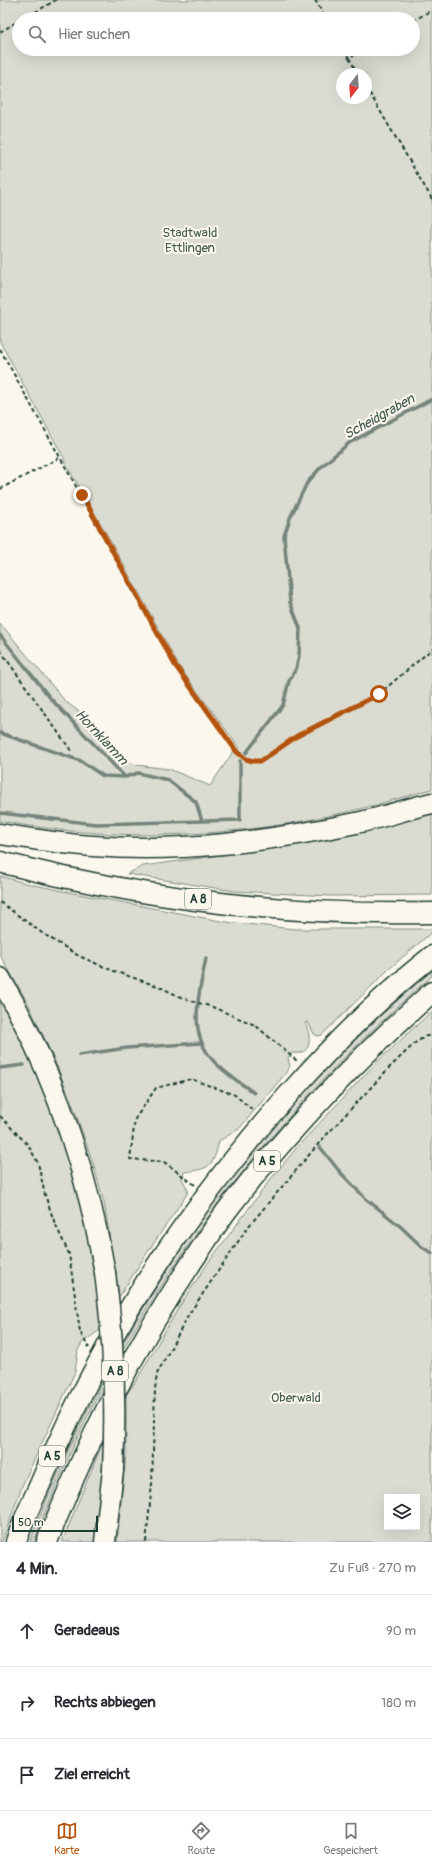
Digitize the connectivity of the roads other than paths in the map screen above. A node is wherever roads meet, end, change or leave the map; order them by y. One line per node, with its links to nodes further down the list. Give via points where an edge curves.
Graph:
1 (432, 803): 2 (highway, via 357,823 275,838 199,846 94,847)
2 (0, 834)
3 (0, 862): 4 (highway, A 8, via 75,879 202,900 264,907 398,914)
4 (432, 913)
5 (432, 956): 8 (highway, A 5, via 360,1020 309,1071 222,1173 152,1271 101,1357 55,1449)
6 (0, 978): 10 (highway, A 8, bridge, via 34,1044 67,1125 87,1187 105,1273 115,1375 113,1470)
7 (432, 992): 9 (highway, A 5, via 354,1065 290,1134 230,1206 133,1356 63,1502)
8 (16, 1542)
9 (47, 1542)
10 (105, 1542)

